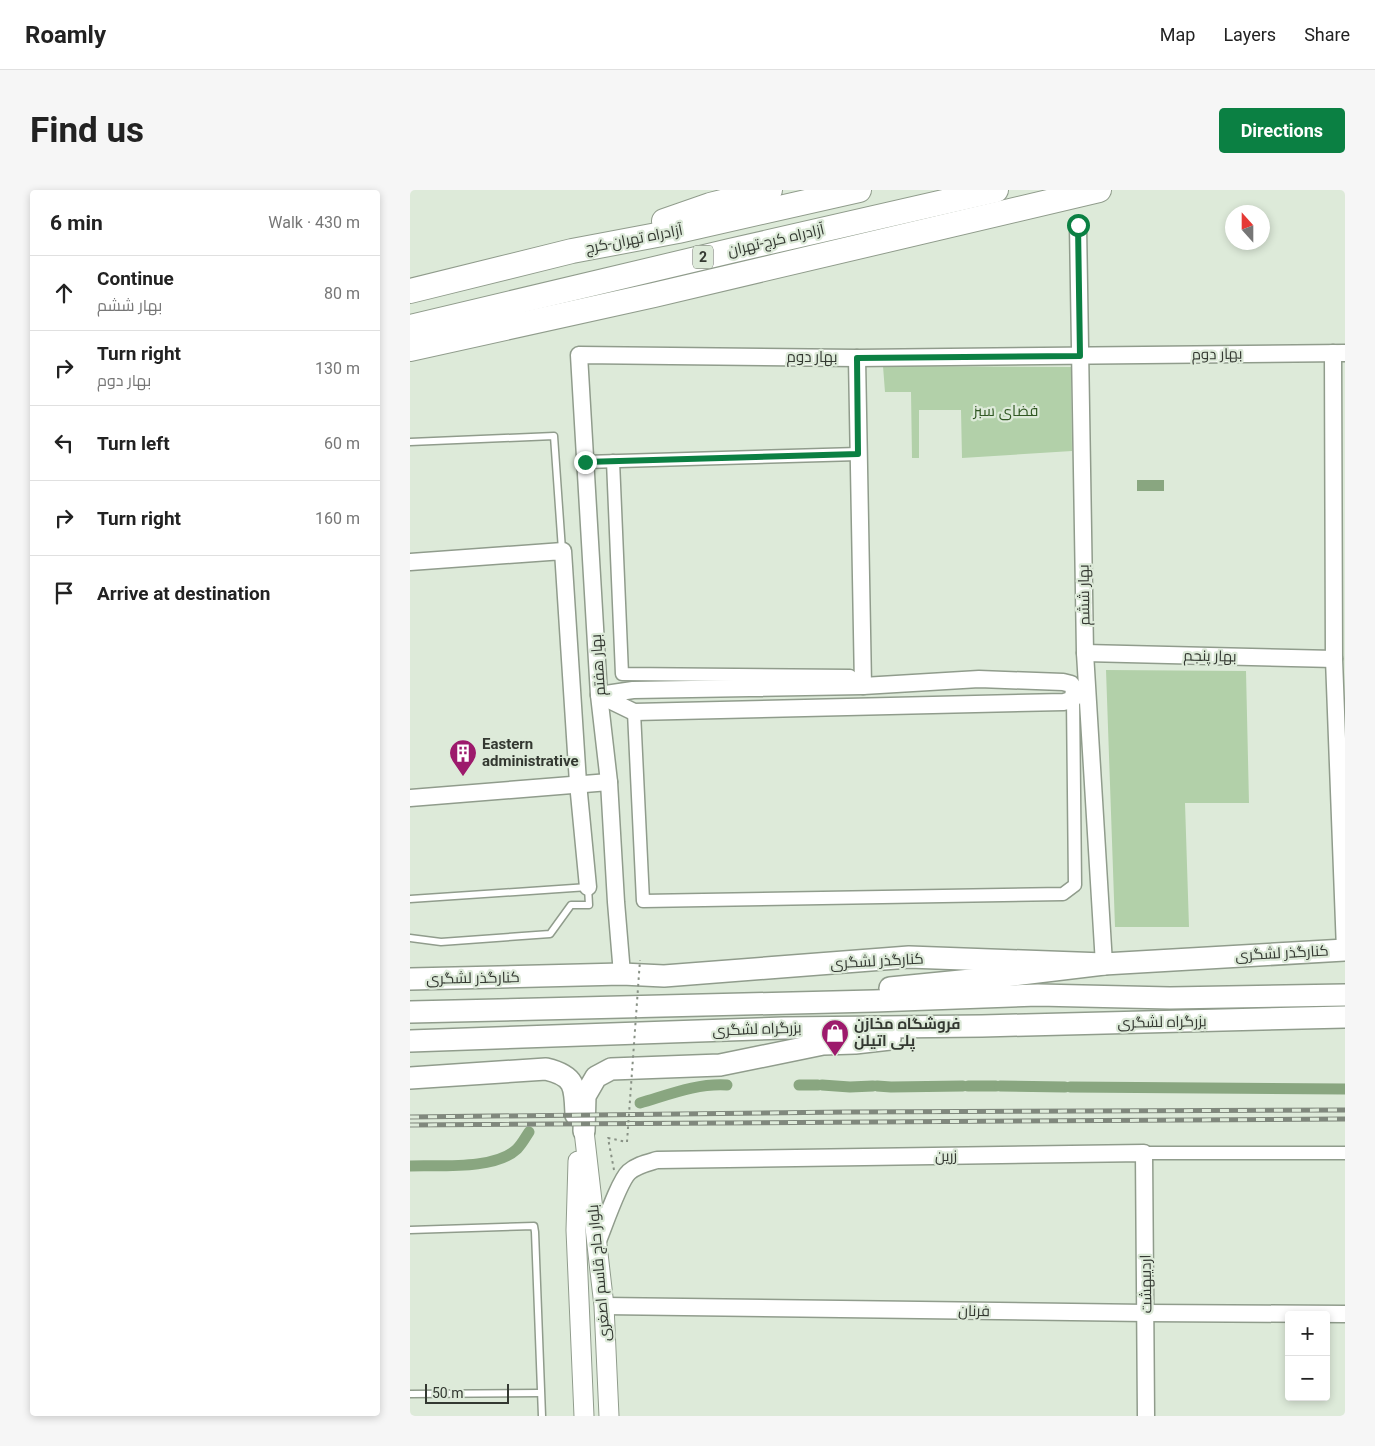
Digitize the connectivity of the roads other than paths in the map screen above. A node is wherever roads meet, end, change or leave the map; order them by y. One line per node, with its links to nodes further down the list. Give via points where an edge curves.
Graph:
1 (770, 190): 6 (highway, via 710,205)
2 (859, 190): 6 (highway, آزادراه تهران-کرج / 2)
3 (996, 190): 8 (highway, آزادراه کرج-تهران / 2)
4 (1099, 190): 9 (highway)
5 (1078, 225): 12 (street, بهار ششم)
6 (572, 251): 7 (highway, آزادراه تهران-کرج / 2)
7 (410, 291)
8 (410, 327)
9 (410, 349)
10 (1339, 353): 12 (street, بهار دوم); 21 (street)
11 (580, 356): 13 (street, بهار دوم); 17 (street, بهار هفتم)
12 (1080, 356): 13 (street, بهار دوم); 20 (street, بهار ششم)
13 (857, 358): 15 (street)
14 (410, 442): 18 (lane, via 554,436)
15 (858, 454): 16 (street); 22 (street)
16 (612, 461): 17 (street); 22 (street, via 622,674 850,676)
17 (585, 462): 23 (street, بهار هفتم)
18 (562, 551): 19 (street); 27 (street)
19 (410, 562)
20 (1085, 653): 21 (street, بهار پنجم); 33 (street, بهار ششم)
21 (1334, 659): 32 (street)
22 (863, 686): 23 (street, via 632,690); 24 (street, via 980,679 1063,682 1074,688)
23 (599, 695): 25 (street); 26 (street, بهار هفتم)
24 (1073, 699): 25 (street, via 1064,702); 25 (street, via 1075,885 1063,894 643,901)
25 (634, 712)
26 (609, 782): 27 (street); 34 (street, بهار هفتم)
27 (578, 783): 28 (street); 29 (street)
28 (410, 798)
29 (588, 887): 30 (lane); 31 (lane, via 590,905 572,906 550,934 441,942)
30 (410, 899)
31 (410, 938)
32 (1345, 950): 33 (main road, کنارگذر لشگری)
33 (1104, 964): 34 (main road, کنارگذر لشگری, via 908,957 664,976); 37 (main road, via 899,986)
34 (622, 974): 35 (main road, کنارگذر لشگری)
35 (410, 979)
36 (1345, 995): 37 (main road, بزرگراه لشگری, via 1170,998 1038,995)
37 (807, 1001): 38 (main road, بزرگراه لشگری)
38 (410, 1012)
39 (1345, 1017): 40 (main road, بزرگراه لشگری)
40 (982, 1026): 41 (main road, بزرگراه لشگری, via 775,1028); 43 (main road, via 936,1036 823,1044 720,1065 610,1069 596,1077 585,1096)
41 (410, 1041)
42 (410, 1078): 43 (main road, via 537,1069 561,1072 572,1082)
43 (580, 1131): 47 (main road, بلوار حاج قاسم اصغری); 48 (main road, بلوار حاج قاسم اصغری, via 576,1230)
44 (1144, 1153): 45 (street, زرین); 47 (street, زرین, via 657,1160 640,1164 628,1173); 51 (street, اردیبهشت)
45 (1345, 1153)
46 (410, 1230): 53 (lane, via 534,1226)
47 (597, 1243): 49 (main road, بلوار حاج قاسم اصغری)
48 (578, 1285): 49 (main road); 56 (main road, بلوار حاج قاسم اصغری)
49 (602, 1286): 50 (main road, بلوار حاج قاسم اصغری)
50 (604, 1306): 51 (street, فرنان); 57 (main road, بلوار حاج قاسم اصغری)
51 (1146, 1313): 52 (street, فرنان); 58 (street, اردیبهشت)
52 (1345, 1314)
53 (540, 1393): 54 (lane); 55 (lane)
54 (410, 1394)
55 (542, 1416)
56 (584, 1416)
57 (609, 1416)
58 (1146, 1416)

